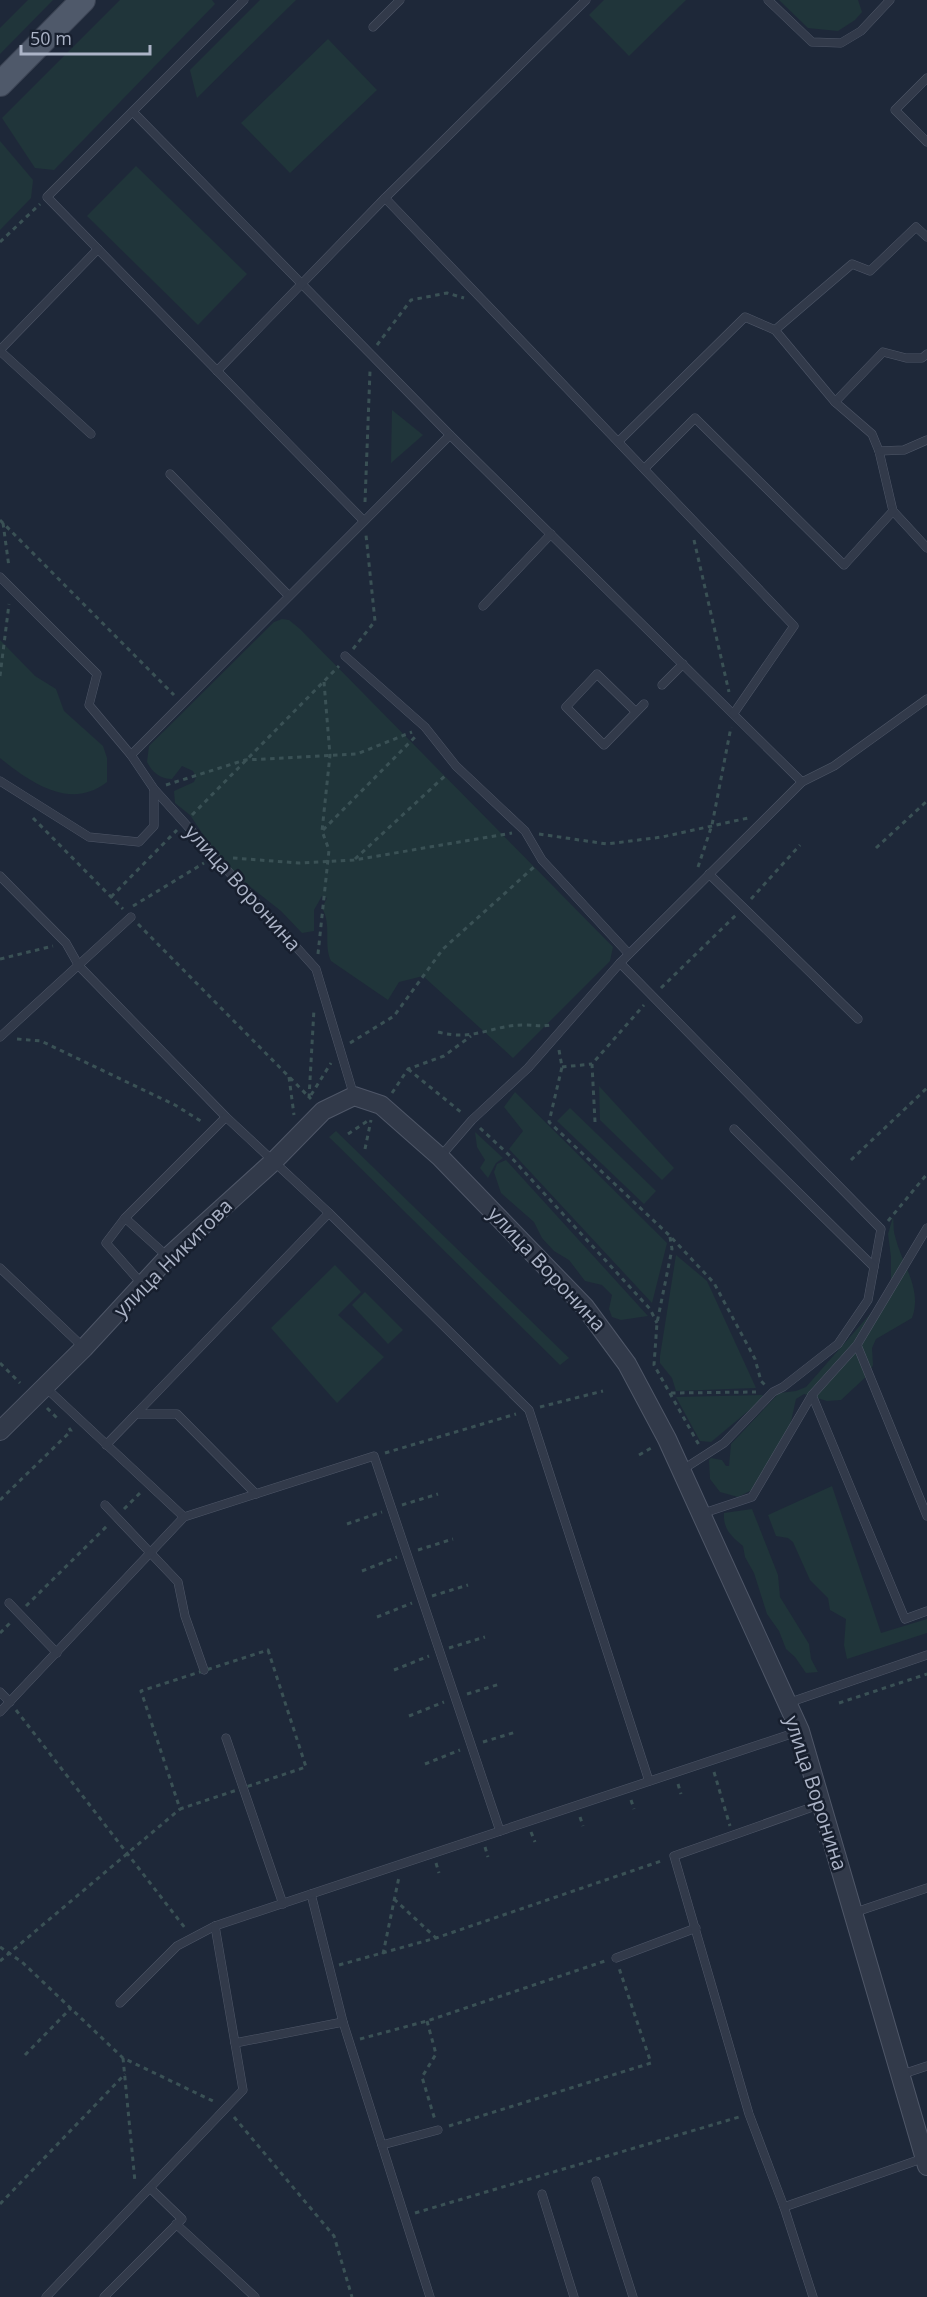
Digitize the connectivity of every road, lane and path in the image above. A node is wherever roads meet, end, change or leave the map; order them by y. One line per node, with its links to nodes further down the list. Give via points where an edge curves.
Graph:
1 (83, 0): 9 (main road)
2 (244, 0): 10 (lane)
3 (400, 0): 7 (lane)
4 (586, 0): 13 (lane)
5 (768, 0): 6 (lane, via 812,42 841,43 861,31)
6 (890, 0)
7 (373, 27)
8 (927, 78): 11 (lane, via 895,110)
9 (1, 80)
10 (133, 112): 12 (lane); 17 (lane)
11 (927, 142)
12 (48, 197): 15 (path); 16 (lane)
13 (385, 198): 17 (lane); 18 (lane)
14 (927, 237): 19 (lane, via 916,227 870,271 852,264)
15 (0, 242)
16 (98, 249): 20 (lane); 23 (lane)
17 (301, 283): 21 (lane); 23 (lane)
18 (488, 305): 21 (path, via 447,293 411,300); 28 (lane)
19 (775, 330): 24 (lane); 28 (lane, via 745,317)
20 (0, 350): 25 (lane)
21 (371, 354): 26 (lane); 34 (path)
22 (927, 354): 24 (lane, via 906,358 883,351)
23 (218, 371): 34 (lane)
24 (835, 402): 29 (lane, via 872,434)
25 (91, 434)
26 (450, 435): 34 (lane); 35 (lane)
27 (927, 440): 29 (lane, via 904,450)
28 (619, 441): 30 (lane)
29 (879, 451): 32 (lane)
30 (645, 468): 32 (lane, via 695,418 844,565); 48 (lane, via 794,626)
31 (170, 474): 38 (lane)
32 (893, 511): 36 (lane)
33 (0, 520): 45 (path)
34 (364, 521): 38 (lane); 40 (path, via 375,621)
35 (551, 534): 39 (lane); 41 (lane)
36 (927, 548)
37 (0, 578): 50 (lane, улица Воронина, via 97,674 89,705)
38 (289, 596): 45 (lane)
39 (483, 606)
40 (346, 656): 42 (path); 49 (lane)
41 (683, 664): 43 (lane); 48 (lane)
42 (324, 682): 51 (path); 52 (path)
43 (662, 685)
44 (927, 699): 55 (lane, via 834,766)
45 (182, 704): 50 (lane)
46 (644, 704): 47 (lane)
47 (636, 712): 47 (lane, via 604,744 566,707 597,674)
48 (734, 713): 55 (lane)
49 (425, 727): 51 (path, via 357,754); 51 (path, via 322,831); 53 (lane)
50 (131, 755): 56 (lane, улица Воронина)
51 (330, 755): 52 (path)
52 (245, 760): 56 (path); 60 (path)
53 (456, 766): 61 (lane); 61 (path, via 354,861)
54 (0, 781): 56 (lane, via 89,837 140,842 154,826)
55 (802, 782): 59 (lane)
56 (154, 789): 60 (lane, улица Воронина)
57 (927, 801): 62 (path)
58 (32, 816): 66 (path)
59 (765, 817): 61 (path, via 735,819 662,837 607,844); 64 (lane)
60 (184, 823): 66 (path); 81 (lane, улица Воронина, via 316,969)
61 (525, 831): 63 (lane)
62 (876, 848)
63 (542, 860): 69 (lane); 81 (path, via 443,949 394,1016)
64 (709, 874): 69 (lane); 75 (lane)
65 (0, 876): 68 (lane)
66 (111, 897): 67 (path)
67 (131, 917): 73 (lane); 85 (path)
68 (66, 943): 70 (path); 73 (lane)
69 (629, 954): 72 (lane)
70 (0, 959)
71 (688, 962): 74 (path)
72 (620, 963): 74 (lane); 100 (lane, via 528,1068)
73 (79, 966): 79 (lane); 93 (lane)
74 (653, 996): 82 (path); 107 (lane)
75 (858, 1019)
76 (527, 1025): 78 (path)
77 (438, 1032): 78 (path, via 458,1037)
78 (472, 1035): 84 (path, via 444,1056)
79 (0, 1037): 96 (path, via 41,1041 175,1105)
80 (558, 1043): 83 (path)
81 (339, 1050): 88 (lane, улица Воронина); 89 (path)
82 (592, 1064): 83 (path); 94 (path)
83 (562, 1067): 108 (path, via 549,1122)
84 (408, 1069): 87 (path); 92 (path)
85 (289, 1077): 89 (path); 91 (path)
86 (927, 1088): 101 (path)
87 (392, 1093)
88 (354, 1096): 100 (street, улица Воронина, via 381,1105); 102 (street, улица Никитова, via 323,1111)
89 (309, 1098): 90 (path)
90 (314, 1101)
91 (294, 1115)
92 (466, 1116)
93 (225, 1117): 96 (lane); 102 (lane)
94 (595, 1122)
95 (479, 1127): 113 (path, via 650,1309)
96 (213, 1128): 105 (lane)
97 (734, 1129): 110 (lane)
98 (348, 1134): 99 (path, via 371,1118)
99 (364, 1149)
100 (440, 1156): 130 (street, улица Воронина, via 537,1255 611,1340)
101 (851, 1160)
102 (274, 1161): 104 (lane); 109 (street, улица Никитова)
103 (927, 1174): 107 (path)
104 (329, 1213): 123 (lane); 124 (lane)
105 (125, 1218): 109 (lane); 112 (lane, via 106,1243)
106 (927, 1228): 114 (lane)
107 (881, 1229): 110 (lane)
108 (670, 1236): 113 (path, via 672,1249); 120 (path, via 714,1283 755,1359 761,1381)
109 (168, 1257): 112 (street, улица Никитова)
110 (874, 1267): 120 (lane, via 868,1300 838,1344)
111 (0, 1268): 115 (lane)
112 (142, 1284): 115 (street, улица Никитова)
113 (657, 1323): 121 (path, via 654,1365)
114 (857, 1345): 122 (lane); 136 (lane)
115 (84, 1348): 118 (street, улица Никитова)
116 (0, 1363): 117 (path)
117 (20, 1383)
118 (44, 1386): 125 (street, улица Никитова); 127 (lane)
119 (603, 1390): 123 (path)
120 (772, 1392): 121 (path); 129 (lane, via 724,1443)
121 (671, 1394): 129 (path)
122 (812, 1395): 135 (lane, via 752,1497); 141 (lane, via 905,1619)
123 (529, 1410): 128 (path); 156 (lane)
124 (136, 1414): 127 (lane); 132 (lane, via 177,1414)
125 (0, 1431)
126 (71, 1431): 133 (path)
127 (106, 1445): 131 (lane)
128 (374, 1456): 132 (lane); 159 (lane)
129 (704, 1456): 130 (lane)
130 (681, 1471): 135 (street, улица Воронина)
131 (149, 1484): 137 (path); 138 (lane)
132 (256, 1494): 138 (lane)
133 (0, 1500)
134 (105, 1505): 137 (lane)
135 (700, 1514): 150 (street, улица Воронина)
136 (927, 1516)
137 (116, 1517): 139 (lane); 142 (path)
138 (184, 1517): 139 (lane)
139 (152, 1552): 144 (lane); 146 (lane, via 178,1582)
140 (9, 1604): 142 (lane)
141 (927, 1611)
142 (19, 1614): 143 (path); 144 (lane)
143 (0, 1633)
144 (57, 1653): 149 (lane)
145 (927, 1655): 150 (lane)
146 (204, 1670)
147 (927, 1674): 151 (path)
148 (0, 1692): 149 (lane)
149 (10, 1702): 152 (lane); 161 (path)
150 (787, 1703): 153 (street, улица Воронина)
151 (839, 1703)
152 (0, 1712)
153 (800, 1731): 155 (lane); 157 (street, улица Воронина)
154 (226, 1738): 167 (lane)
155 (710, 1760): 156 (lane); 160 (path)
156 (649, 1781): 159 (lane)
157 (821, 1804): 160 (lane); 168 (street, улица Воронина)
158 (180, 1809): 161 (path)
159 (500, 1831): 163 (lane)
160 (733, 1836): 162 (lane)
161 (127, 1853): 171 (path); 174 (path)
162 (674, 1856): 170 (lane); 172 (path)
163 (401, 1864): 165 (lane); 166 (path)
164 (927, 1888): 168 (lane)
165 (311, 1894): 167 (lane); 178 (lane)
166 (394, 1899): 172 (path); 175 (path)
167 (283, 1904): 169 (lane)
168 (853, 1913): 189 (street, улица Воронина)
169 (215, 1926): 171 (lane); 184 (lane)
170 (696, 1928): 176 (lane); 191 (lane)
171 (192, 1938): 179 (lane, via 177,1946)
172 (436, 1938): 175 (path)
173 (0, 1947): 174 (path)
174 (8, 1952): 177 (path); 180 (path)
175 (383, 1954): 178 (path)
176 (616, 1958): 181 (path); 192 (path, via 651,2063)
177 (0, 1961)
178 (329, 1968): 182 (lane)
179 (120, 2002)
180 (71, 2008): 185 (path); 186 (path)
181 (427, 2021): 183 (path); 192 (path, via 436,2054 422,2077)
182 (343, 2022): 183 (lane); 184 (lane)
183 (350, 2042): 193 (lane)
184 (235, 2043): 190 (lane, via 243,2090)
185 (25, 2055)
186 (123, 2058): 188 (path); 190 (path)
187 (927, 2066): 189 (lane)
188 (125, 2074): 196 (path); 199 (path)
189 (900, 2075): 194 (street, улица Воронина)
190 (226, 2108): 197 (lane); 206 (path, via 334,2236)
191 (749, 2114): 200 (lane); 201 (path)
192 (438, 2130): 193 (lane)
193 (382, 2145): 201 (lane)
194 (926, 2162): 200 (lane)
195 (596, 2181): 209 (lane)
196 (135, 2182)
197 (150, 2188): 202 (lane, via 182,2219); 203 (lane)
198 (542, 2194): 208 (lane)
199 (0, 2204)
200 (784, 2207): 210 (lane)
201 (404, 2216): 207 (lane)
202 (176, 2224): 204 (lane); 205 (lane)
203 (46, 2297)
204 (104, 2297)
205 (255, 2297)
206 (352, 2297)
207 (430, 2297)
208 (574, 2297)
209 (633, 2297)
210 (813, 2297)

